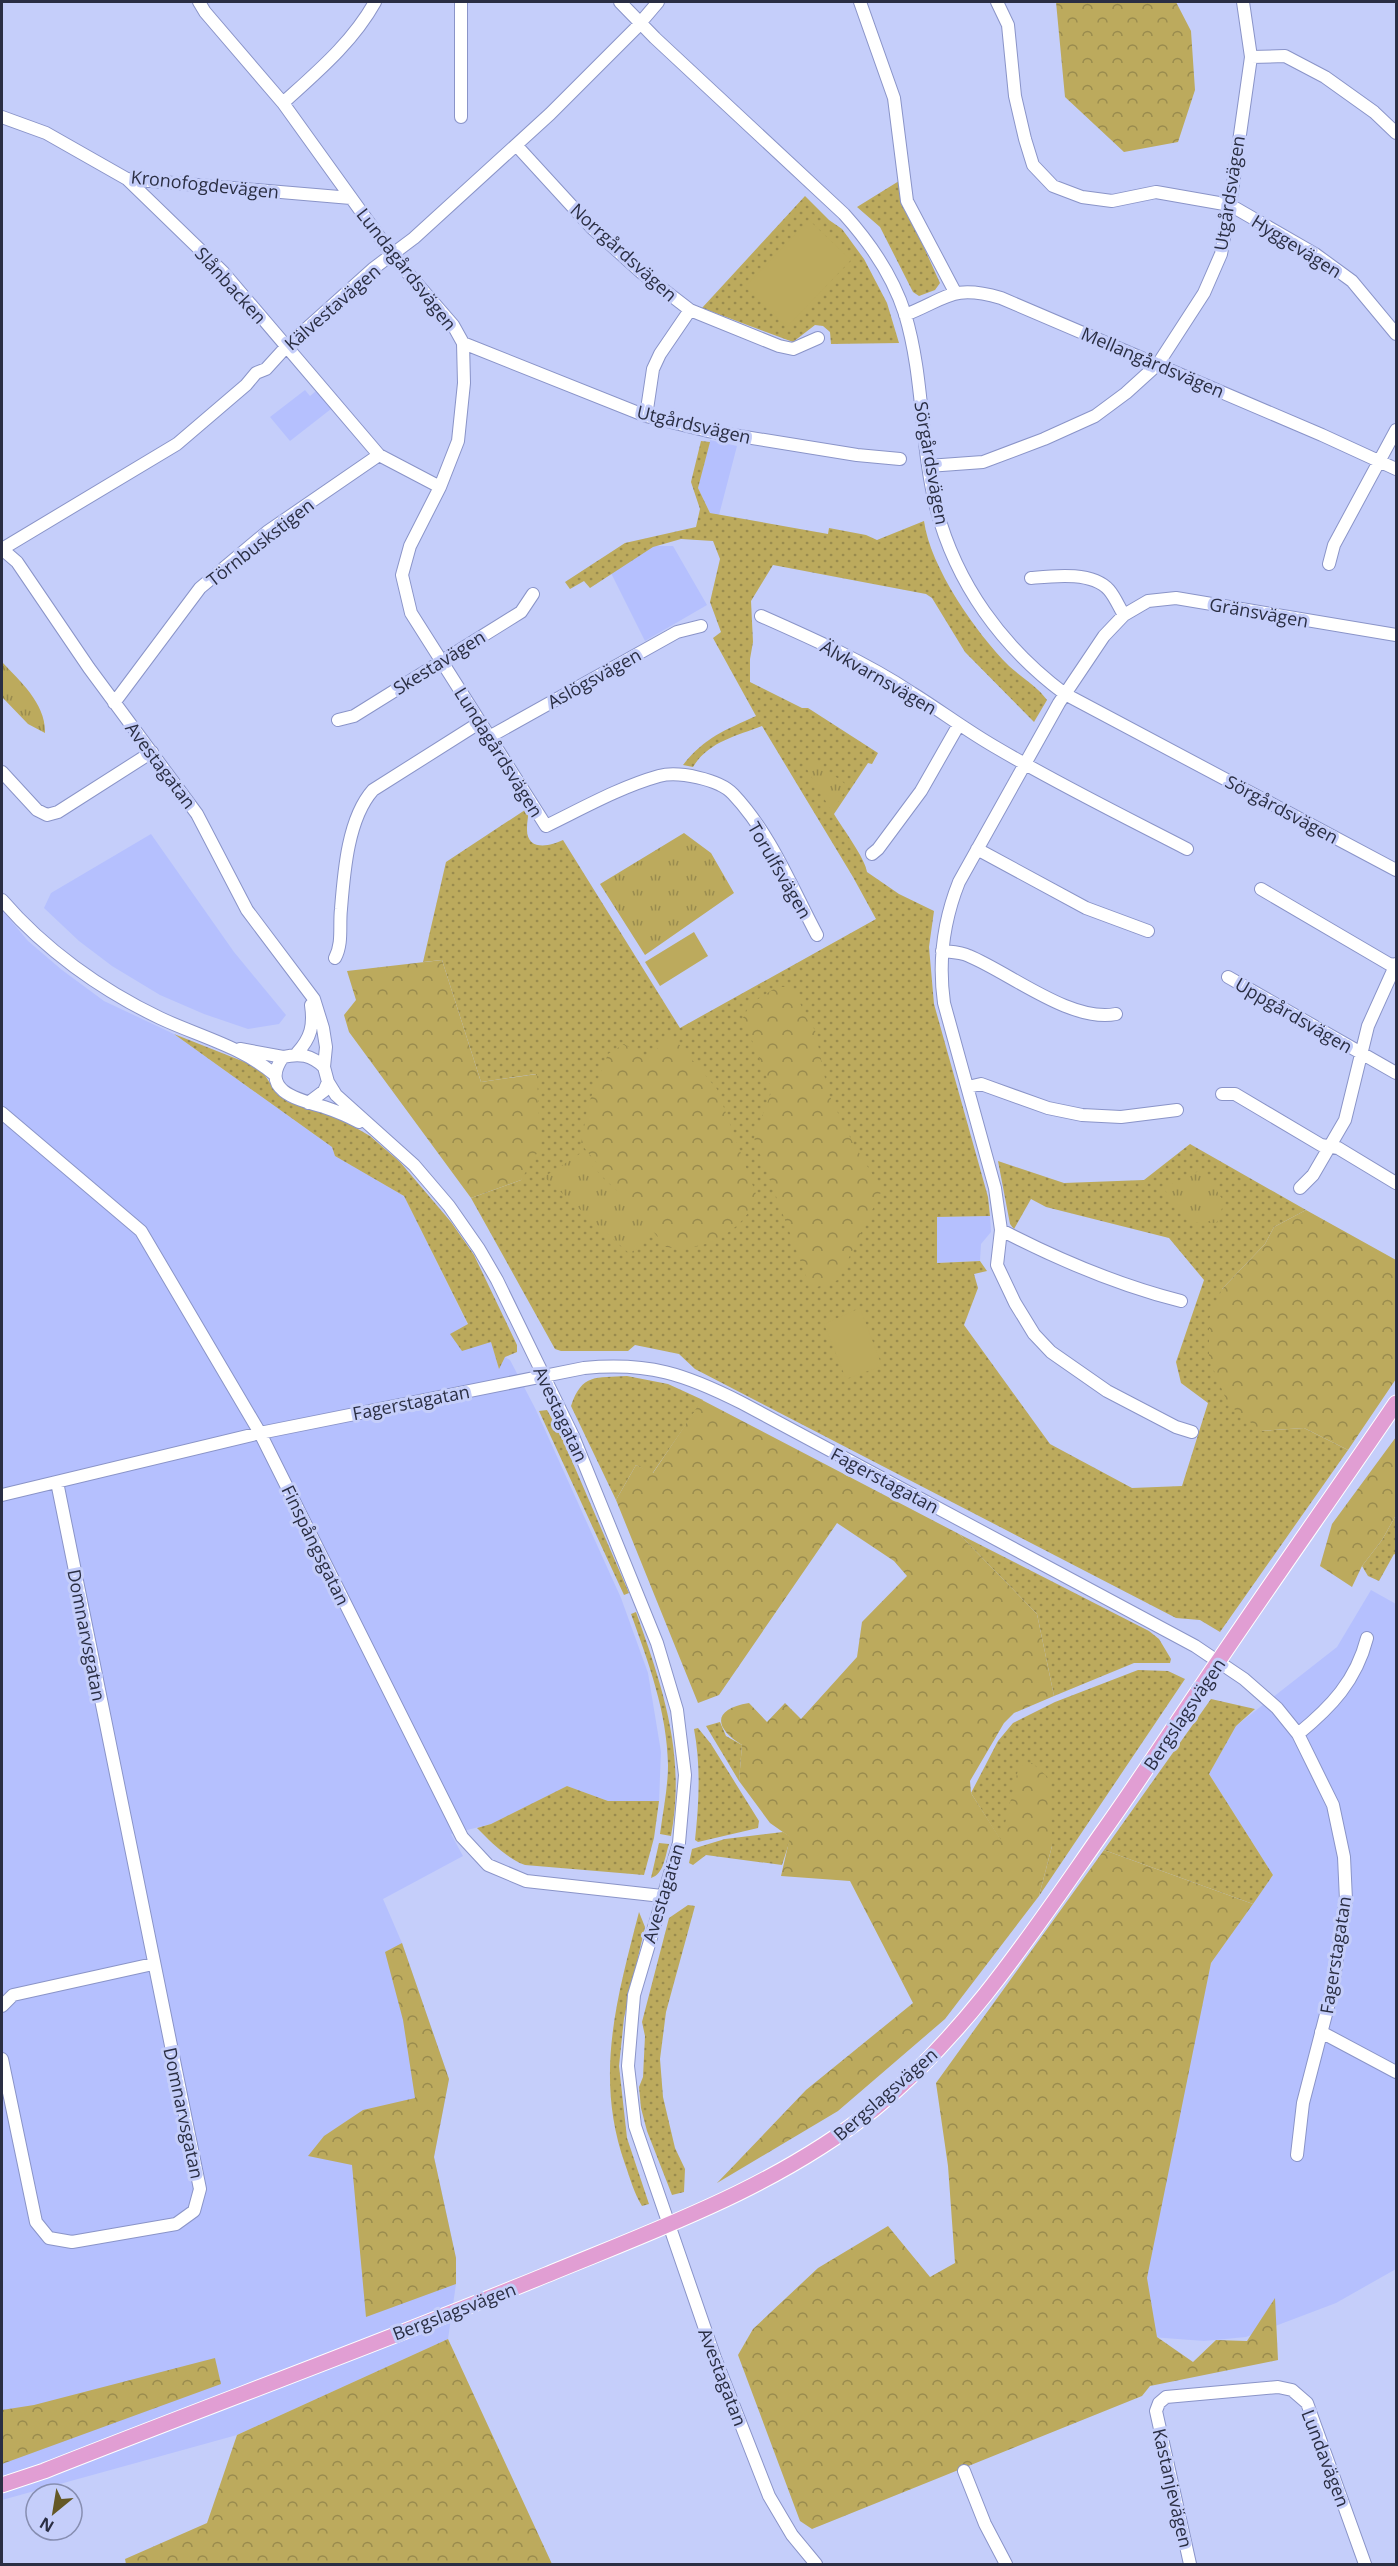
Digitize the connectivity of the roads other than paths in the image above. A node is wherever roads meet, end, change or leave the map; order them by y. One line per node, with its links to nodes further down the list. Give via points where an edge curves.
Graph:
1 (199, 2): 11 (street, Lundagårdsvägen)
2 (375, 2): 11 (street, via 335,56)
3 (461, 2): 13 (street)
4 (620, 2): 9 (street, Sörgårdsvägen)
5 (658, 2): 9 (street, Kälvestavägen)
6 (860, 2): 20 (street, via 894,98 907,201)
7 (997, 2): 18 (street, Hyggevägen, via 1008,25 1014,96 1024,139 1034,165 1053,186 1082,197 1112,201 1156,192)
8 (1243, 2): 10 (street, Utgårdsvägen)
9 (641, 23): 15 (street, Kälvestavägen); 22 (street, Sörgårdsvägen, via 844,214 880,260)
10 (1251, 57): 14 (street, via 1285,56 1325,77); 18 (street, Utgårdsvägen)
11 (283, 103): 17 (street, Lundagårdsvägen)
12 (2, 117): 16 (street, Kronofogdevägen, via 46,133)
13 (461, 117)
14 (1396, 133)
15 (516, 145): 19 (street, Kälvestavägen); 21 (street, Norrgårdsvägen, via 592,228)
16 (127, 179): 17 (street, Kronofogdevägen); 26 (street, Slånbacken, via 222,272)
17 (351, 198): 19 (street, Lundagårdsvägen)
18 (1230, 205): 23 (street, Hyggevägen, via 1315,254 1352,281); 27 (street, Utgårdsvägen, via 1221,254 1204,293)
19 (393, 256): 25 (street, Lundagårdsvägen); 26 (street, Kälvestavägen, via 374,268)
20 (954, 292): 22 (street, Mellangårdsvägen); 27 (street, Mellangårdsvägen, via 976,291 1001,298)
21 (690, 310): 24 (street, Norrgårdsvägen, via 779,346 793,348); 28 (street, via 653,369)
22 (905, 315): 33 (street, Sörgårdsvägen)
23 (1396, 334)
24 (818, 338)
25 (463, 343): 28 (street, Utgårdsvägen); 35 (street, Lundagårdsvägen, via 458,441)
26 (286, 347): 30 (street, Slånbacken); 36 (street, Kälvestavägen, via 266,369 256,373 177,444)
27 (1158, 364): 32 (street, Mellangårdsvägen); 33 (street, Utgårdsvägen, via 1095,416 1054,435 983,462)
28 (646, 416): 31 (street, Utgårdsvägen, via 708,432)
29 (1396, 430): 32 (street)
30 (379, 455): 35 (street, Slånbacken); 46 (street, Törnbuskstigen, via 267,532 200,588)
31 (900, 459)
32 (1380, 460): 34 (street, Mellangårdsvägen); 37 (street, via 1334,545)
33 (928, 466): 45 (street, Sörgårdsvägen, via 936,507 962,578 980,609 1027,663)
34 (1396, 469)
35 (440, 487): 44 (street, Lundagårdsvägen, via 410,546 402,576 411,613)
36 (2, 549): 46 (street, Avestagatan, via 17,562)
37 (1329, 564)
38 (1031, 578): 40 (street, via 1093,580 1108,588)
39 (533, 594): 44 (street, Skestavägen, via 520,612)
40 (1124, 615): 43 (street, Gränsvägen, via 1148,601 1176,598); 45 (street, Gränsvägen, via 1104,636)
41 (761, 616): 49 (street, Älvkvarnsvägen, via 863,665 911,692)
42 (701, 626): 50 (street, Aslögsvägen, via 677,632)
43 (1396, 635)
44 (441, 659): 47 (street, Skestavägen, via 354,716); 48 (street, Lundagårdsvägen)
45 (1065, 694): 52 (street); 58 (street, Sörgårdsvägen)
46 (114, 703): 51 (street, Avestagatan)
47 (338, 720)
48 (479, 723): 50 (street, Lundagårdsvägen); 64 (street, via 373,790 363,801 356,816 349,855 340,949)
49 (958, 726): 52 (street, Älvkvarnsvägen); 57 (street, via 921,791)
50 (489, 737): 54 (street, Lundagårdsvägen)
51 (152, 752): 53 (street, via 58,812 47,815); 67 (street, Avestagatan, via 198,814 247,910)
52 (1024, 764): 55 (street); 56 (street, Älvkvarnsvägen)
53 (2, 772)
54 (546, 826): 62 (street, Torulfsvägen, via 620,790 662,776 700,777 731,792 763,834)
55 (977, 849): 61 (street, via 1086,908); 63 (street, via 948,908)
56 (1187, 849)
57 (872, 854)
58 (1396, 870)
59 (1261, 889): 65 (street, Uppgårdsvägen, via 1389,964)
60 (2, 900): 69 (street, via 68,962 112,992)
61 (1148, 931)
62 (817, 935)
63 (942, 951): 68 (street, via 968,955 1057,1002 1102,1017); 77 (street, via 944,1003)
64 (335, 958)
65 (1396, 964): 71 (street, Uppgårdsvägen, via 1368,1026)
66 (1228, 977): 71 (street, Uppgårdsvägen)
67 (306, 991): 70 (street, Avestagatan, via 311,1030); 73 (street, Avestagatan, via 318,1009 323,1028)
68 (1116, 1014)
69 (230, 1047): 72 (street); 75 (street, Avestagatan)
70 (297, 1053): 72 (street); 73 (street)
71 (1361, 1053): 74 (street, Uppgårdsvägen); 83 (street, Uppgårdsvägen, via 1345,1120)
72 (283, 1057): 75 (street)
73 (324, 1066): 76 (street, Avestagatan)
74 (1396, 1072)
75 (275, 1075): 79 (street, Avestagatan, via 281,1089)
76 (328, 1082): 79 (street, via 324,1091); 82 (street, Avestagatan, via 336,1095)
77 (968, 1087): 80 (street, via 981,1084 1048,1108 1082,1115 1121,1117); 86 (street, via 995,1188)
78 (1222, 1094): 83 (street, via 1235,1094)
79 (308, 1103): 82 (street, Avestagatan)
80 (1177, 1110)
81 (2, 1113): 90 (street, Finspångsgatan, via 141,1231)
82 (374, 1129): 88 (street, Avestagatan, via 414,1165 465,1227 497,1280)
83 (1329, 1146): 84 (street); 85 (street, Uppgårdsvägen, via 1313,1175)
84 (1396, 1183)
85 (1300, 1188)
86 (1000, 1230): 87 (street, via 1077,1268); 91 (street, via 997,1265 1015,1303 1045,1346 1107,1391)
87 (1181, 1301)
88 (543, 1375): 90 (street, Fagerstagatan); 95 (street, Fagerstagatan, via 594,1367 638,1366 678,1374 711,1387 1148,1619); 97 (street, Avestagatan, via 573,1436 649,1622 677,1710 685,1775 681,1830)
89 (1396, 1403): 95 (main road, Bergslagsvägen)
90 (260, 1432): 92 (street, Fagerstagatan); 97 (street, Finspångsgatan, via 462,1837 488,1865 526,1881)
91 (1191, 1432)
92 (57, 1482): 93 (street, Fagerstagatan); 98 (street, Domnarvsgatan)
93 (2, 1495)
94 (1367, 1638): 96 (street, via 1364,1652 1344,1688 1330,1707)
95 (1218, 1662): 96 (street, Fagerstagatan, via 1244,1678); 104 (main road, Bergslagsvägen, via 1015,1956 945,2043 877,2106 818,2151 745,2192)
96 (1298, 1734): 100 (street, Fagerstagatan, via 1334,1805 1344,1857 1346,1900 1332,1991)
97 (662, 1896): 104 (street, Avestagatan, via 634,1995 628,2066 635,2126)
98 (153, 1964): 99 (street, via 13,1995); 101 (street, Domnarvsgatan, via 200,2189 194,2211 176,2224 72,2242 49,2238 36,2222)
99 (2, 2006)
100 (1321, 2032): 102 (street); 103 (street, Fagerstagatan, via 1303,2103)
101 (2, 2059)
102 (1396, 2072)
103 (1297, 2155)
104 (669, 2224): 107 (main road, Bergslagsvägen, via 460,2310); 108 (street, Avestagatan, via 711,2348 769,2496)
105 (1156, 2411): 110 (street, Kastanjevägen); 111 (street, Lundavägen, via 1166,2397 1278,2387 1292,2390 1307,2403)
106 (964, 2471): 109 (street)
107 (2, 2485)
108 (816, 2565)
109 (1006, 2565)
110 (1190, 2565)
111 (1365, 2565)

